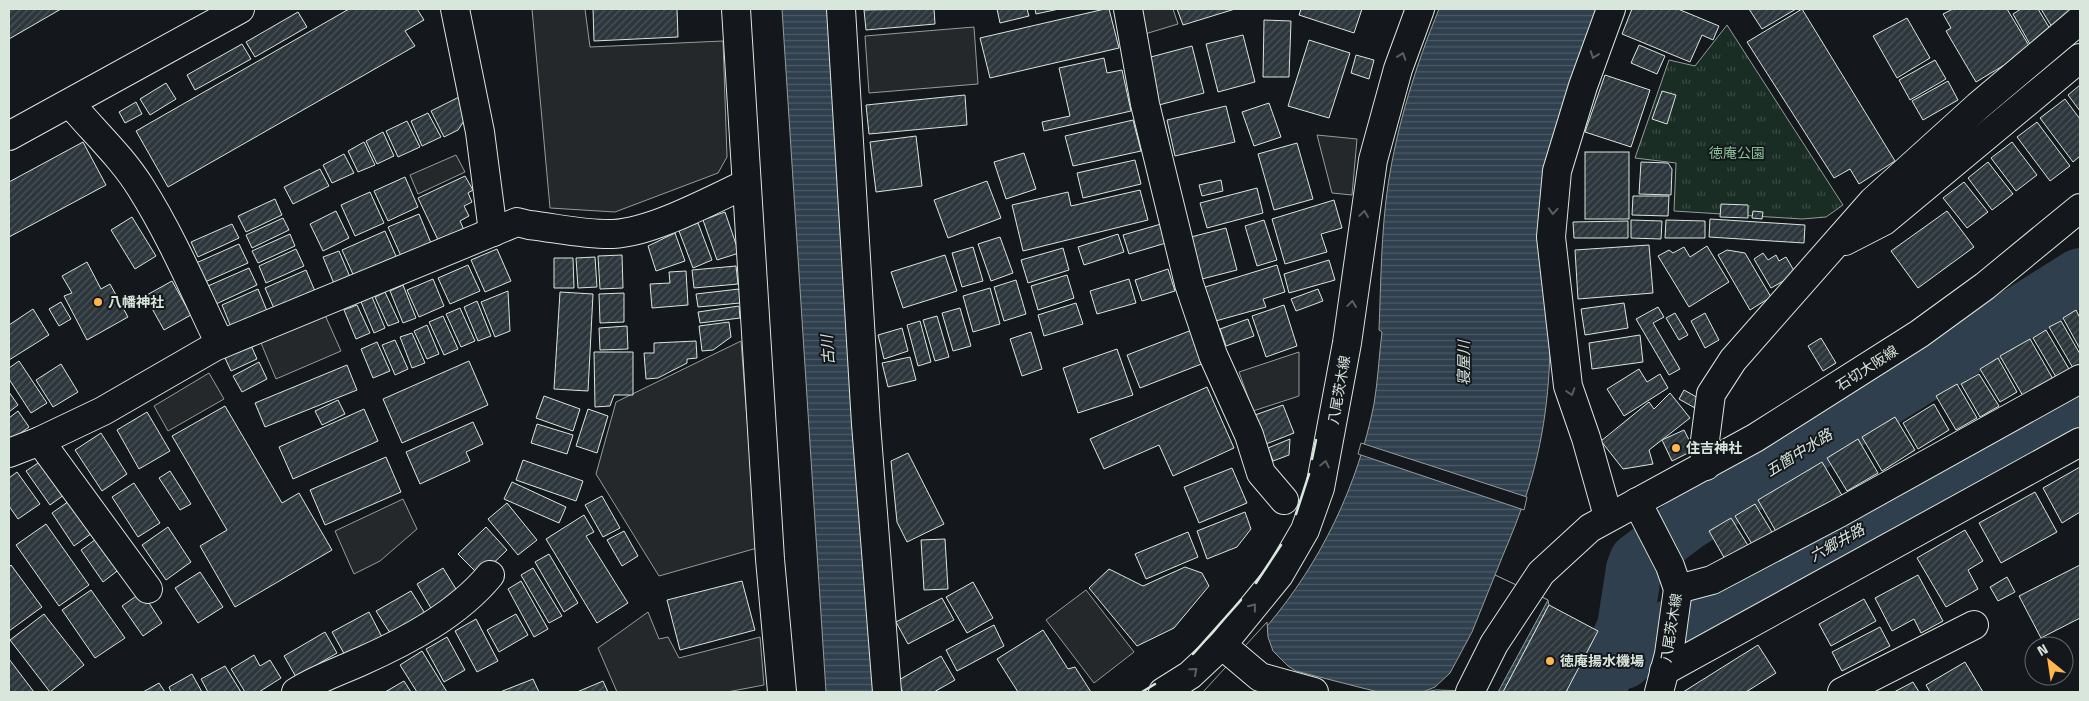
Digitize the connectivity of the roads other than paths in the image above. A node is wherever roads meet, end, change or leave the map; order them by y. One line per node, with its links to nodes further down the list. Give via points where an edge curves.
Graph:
1 (240, 9): 10 (street)
2 (455, 9): 14 (street, via 480,132)
3 (736, 9): 12 (street)
4 (841, 9): 33 (street)
5 (1128, 9): 22 (street, via 1145,104 1195,303 1261,474)
6 (1420, 9): 29 (street, 八尾茨木線, one-way to 6, via 1279,575 1305,530 1320,488 1347,343 1373,160 1398,69)
7 (1611, 9): 24 (street, one-way to 24, via 1557,171 1551,237 1568,386)
8 (2080, 20): 15 (street, via 1873,201)
9 (2080, 58): 15 (street, via 1884,221)
10 (70, 103): 11 (street); 16 (street, via 116,153 140,187)
11 (9, 136)
12 (746, 184): 14 (street, via 698,207 636,230 612,234 517,222); 32 (street, via 770,559)
13 (2080, 208): 21 (street, 石切大阪線, via 1949,314)
14 (493, 232): 16 (street)
15 (1830, 248): 21 (street, via 1733,360 1714,387 1704,448)
16 (220, 344): 18 (street, via 103,410)
17 (2080, 379): 26 (street, via 1712,580)
18 (40, 441): 20 (street); 27 (street)
19 (2080, 442): 30 (street)
20 (9, 453)
21 (1706, 466): 23 (street, 石切大阪線)
22 (1284, 500)
23 (1637, 502): 24 (street); 26 (street)
24 (1608, 516): 36 (street, via 1541,572 1494,644)
25 (490, 575): 31 (street, via 479,588 433,624)
26 (1675, 583): 30 (street, 八尾茨木線)
27 (148, 589)
28 (1974, 625): 37 (street)
29 (1226, 649): 34 (street, 八尾茨木線, one-way to 29); 35 (street, via 1260,677)
30 (1664, 672)
31 (296, 692)
32 (782, 692)
33 (887, 692)
34 (1163, 692)
35 (1314, 692)
36 (1470, 692)
37 (1842, 692)

